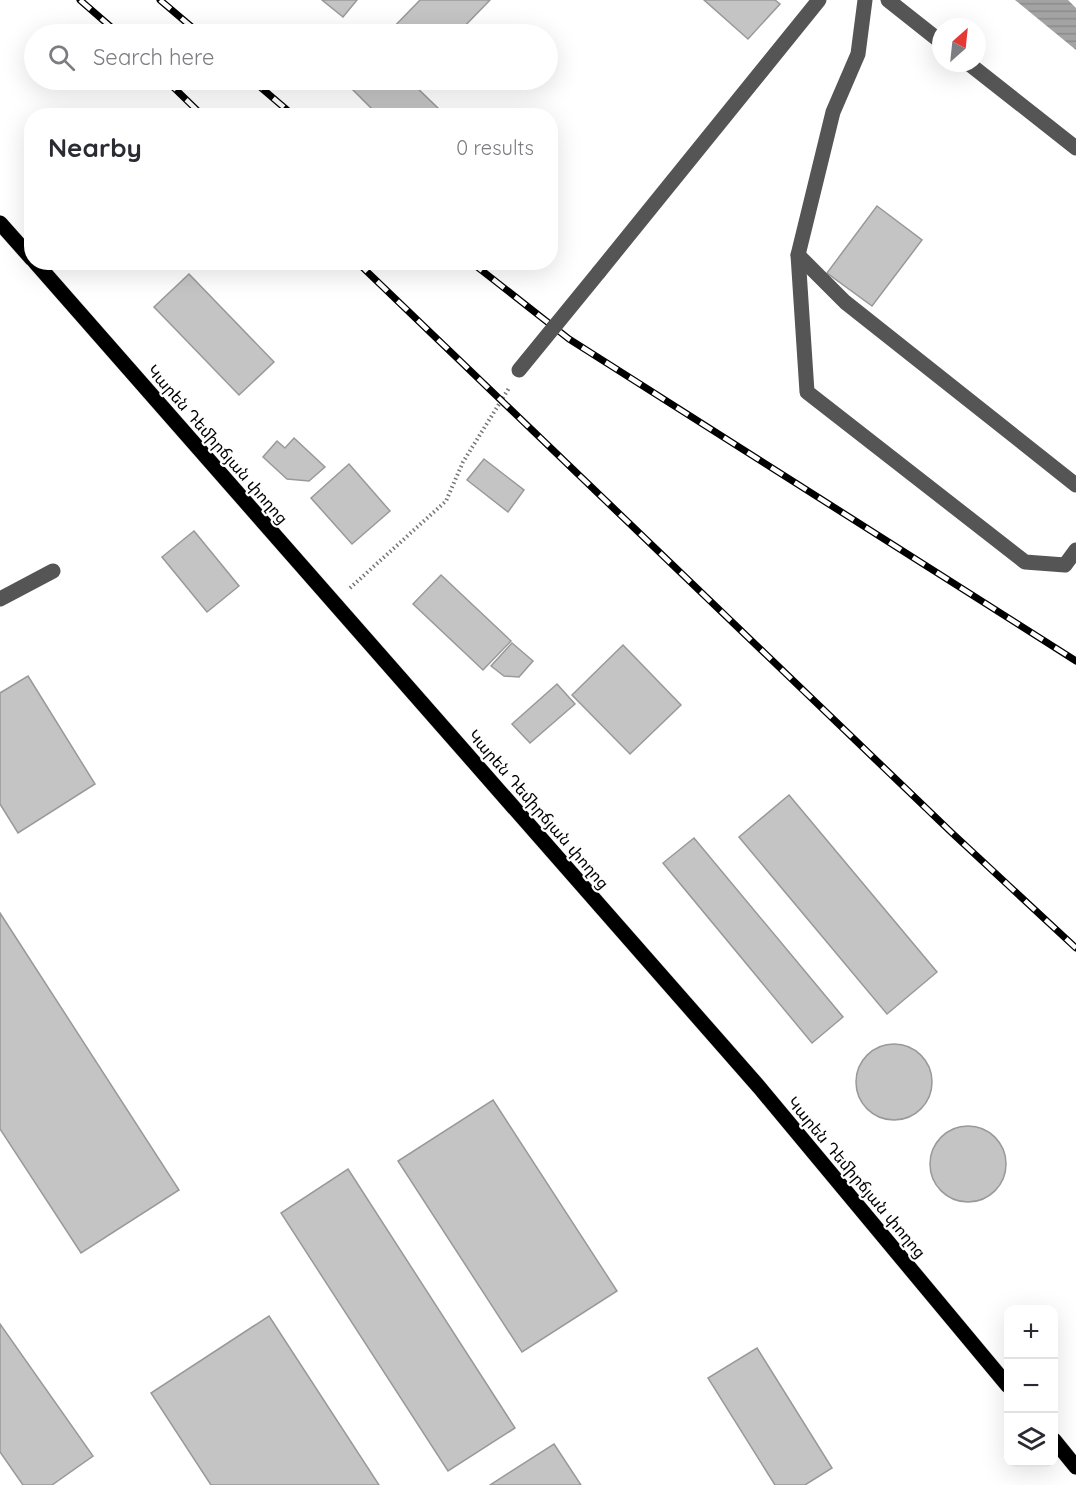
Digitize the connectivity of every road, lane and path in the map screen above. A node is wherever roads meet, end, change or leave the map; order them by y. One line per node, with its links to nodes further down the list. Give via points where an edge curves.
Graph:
1 (819, 0): 11 (street, bridge)
2 (865, 0): 9 (street, via 858,54 833,112)
3 (888, 0): 4 (street)
4 (932, 35)
5 (979, 72): 6 (street)
6 (1076, 148)
7 (0, 223): 8 (main road)
8 (24, 250)
9 (798, 255): 12 (street, via 845,303); 13 (street, via 807,392 1025,562 1065,565)
10 (42, 270): 16 (main road, Կարեն Դեմիրճյան փողոց)
11 (519, 370): 16 (path, via 464,462 446,501)
12 (1076, 485)
13 (1076, 550)
14 (53, 571): 15 (street)
15 (0, 599)
16 (334, 603): 17 (main road, Կարեն Դեմիրճյան փողոց, via 759,1087)
17 (1004, 1381)
18 (1058, 1446): 19 (main road)
19 (1076, 1467)

